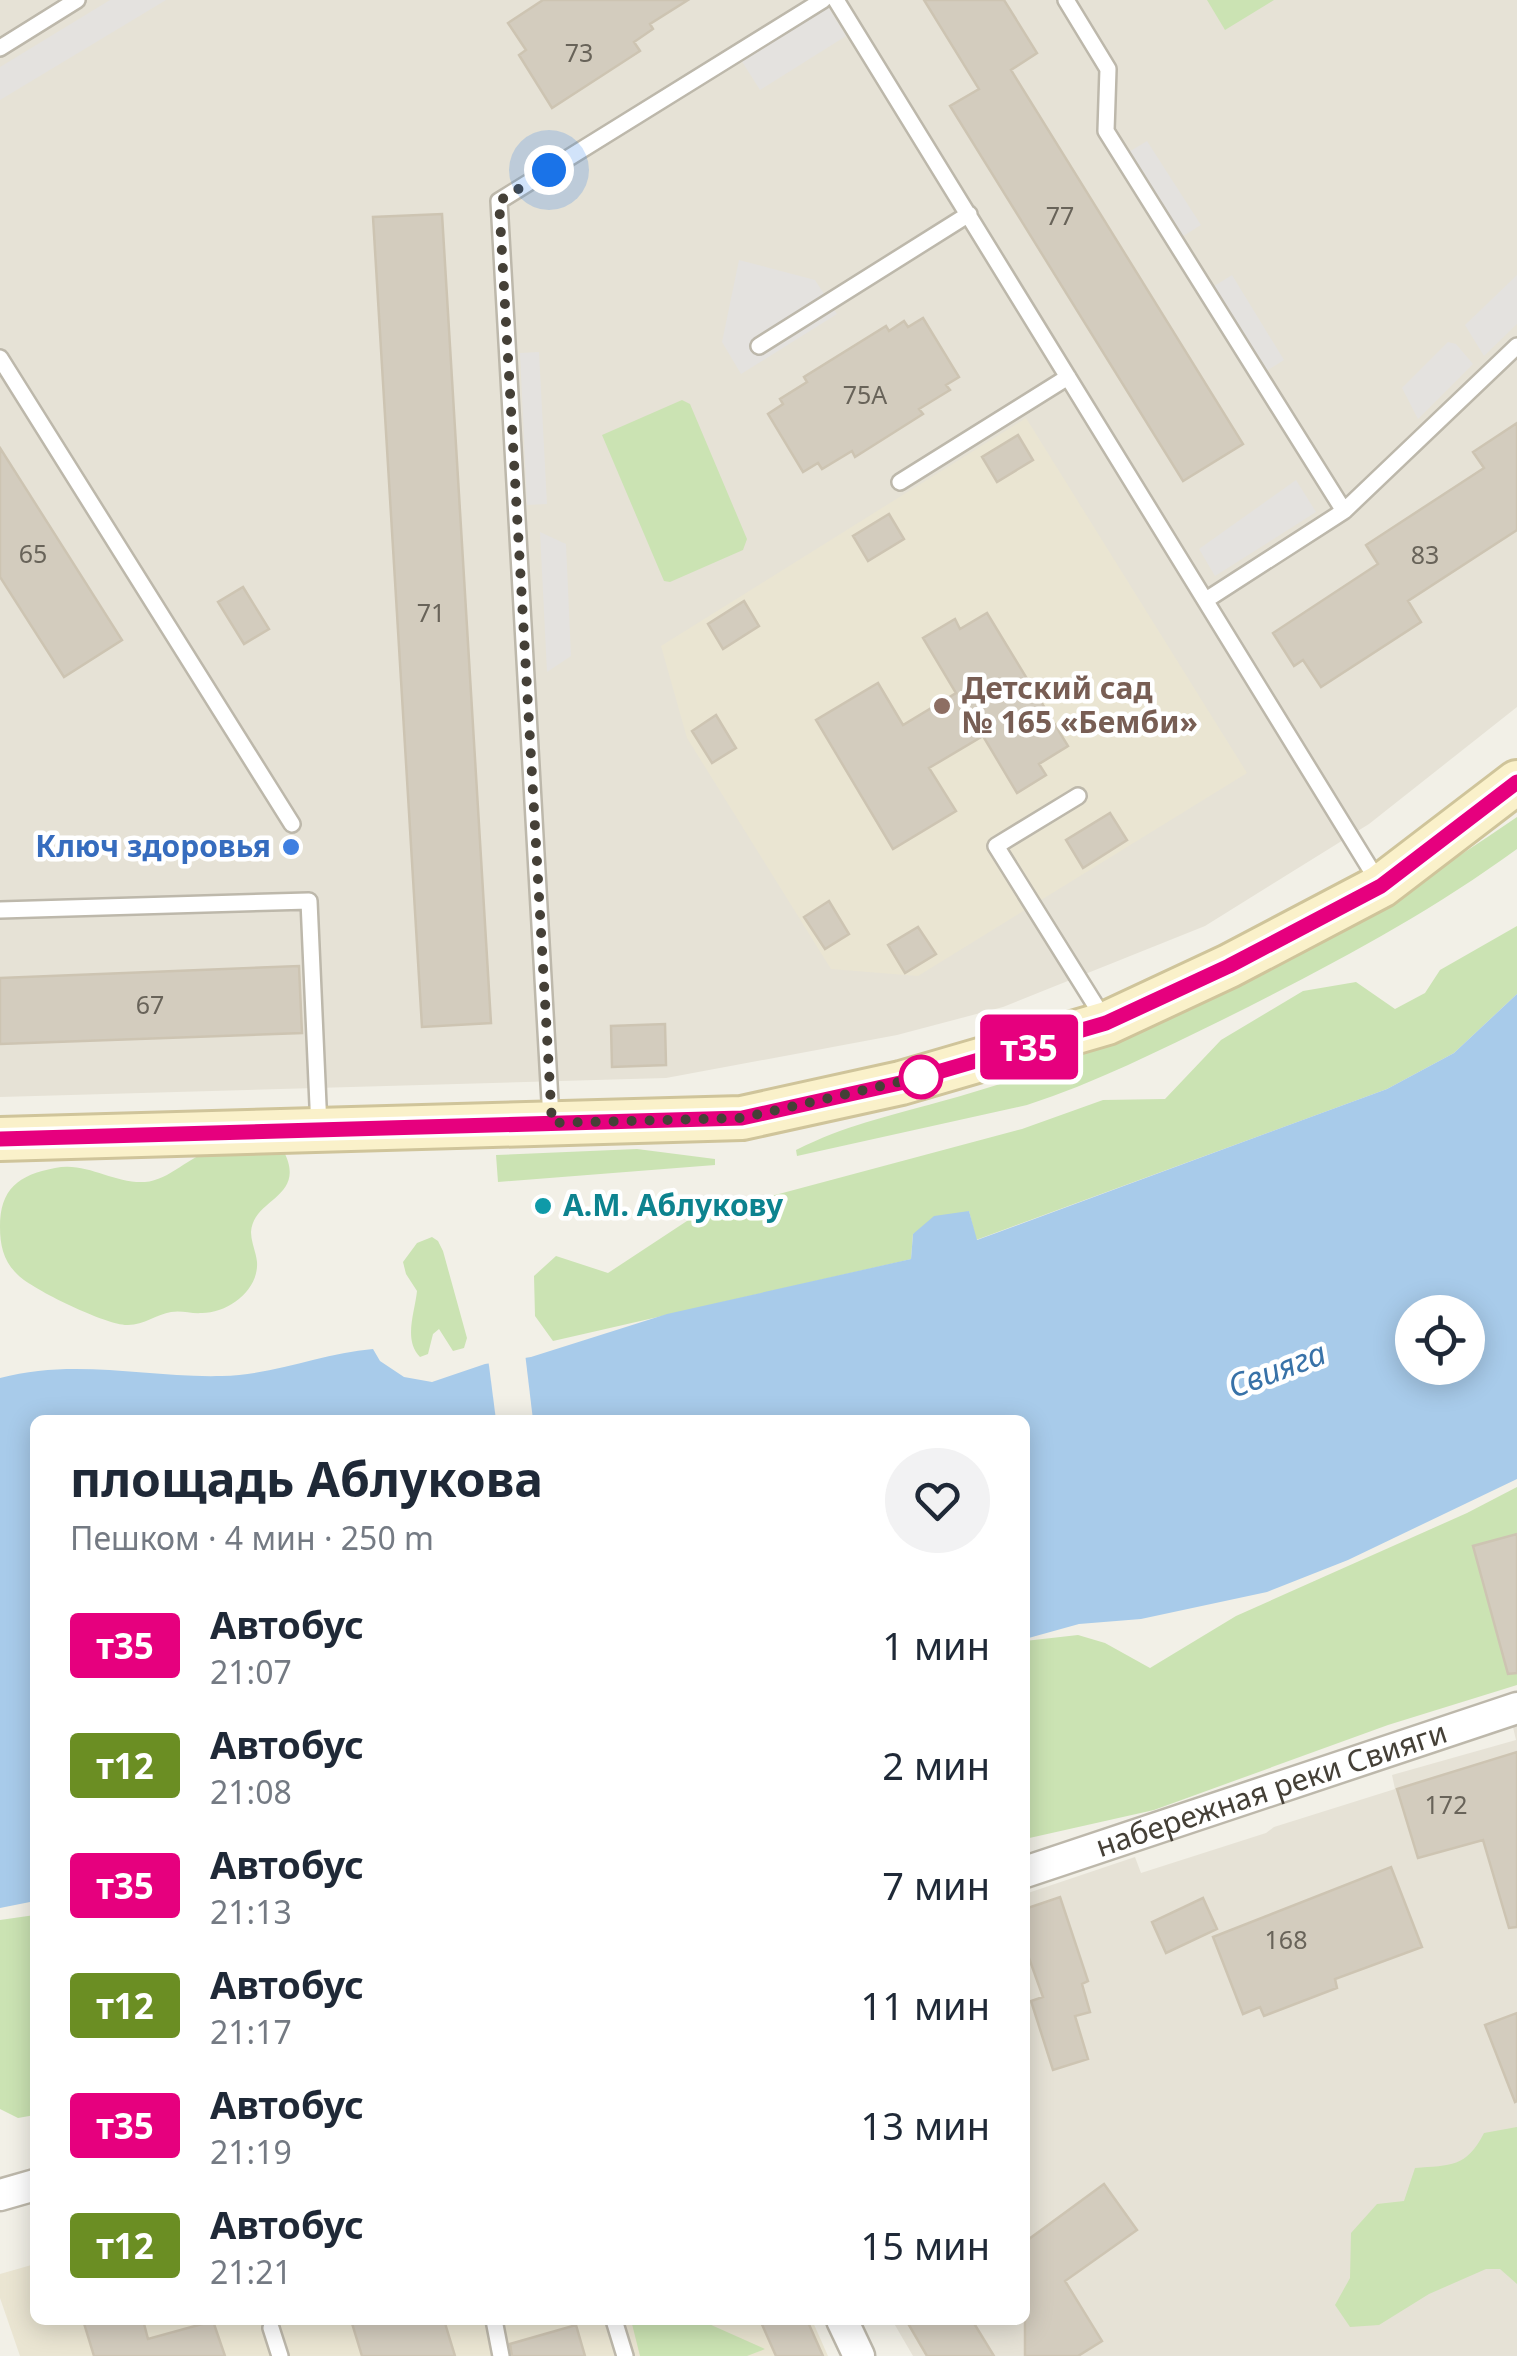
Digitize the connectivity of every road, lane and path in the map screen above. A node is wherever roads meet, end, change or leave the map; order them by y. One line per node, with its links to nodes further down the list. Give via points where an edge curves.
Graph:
1 (77, 0): 7 (lane)
2 (788, 0): 6 (lane)
3 (823, 0): 6 (lane)
4 (836, 0): 8 (lane)
5 (1066, 0): 14 (lane, via 1108,69 1106,131)
6 (798, 16): 22 (lane, via 499,201)
7 (0, 48)
8 (970, 214): 9 (lane); 12 (lane)
9 (759, 346)
10 (1517, 346): 14 (lane)
11 (0, 358): 18 (lane)
12 (1068, 377): 13 (lane); 15 (lane)
13 (900, 482)
14 (1344, 511): 15 (lane)
15 (1206, 600): 19 (lane)
16 (1517, 782): 19 (street)
17 (1078, 796): 21 (lane, via 996,846)
18 (292, 824)
19 (1381, 886): 21 (street)
20 (0, 910): 23 (lane, via 309,901)
21 (1106, 1023): 22 (street, via 900,1083 742,1118)
22 (552, 1123): 23 (street)
23 (319, 1128): 24 (street)
24 (0, 1139)
25 (1517, 1708): 26 (street, набережная реки Свияги)
26 (1030, 1870)
27 (30, 2186): 28 (street)
28 (0, 2195)
29 (495, 2325): 34 (lane)
30 (616, 2325): 35 (lane)
31 (844, 2325): 36 (street)
32 (272, 2328): 33 (lane)
33 (280, 2356)
34 (501, 2356)
35 (626, 2356)
36 (859, 2356)

